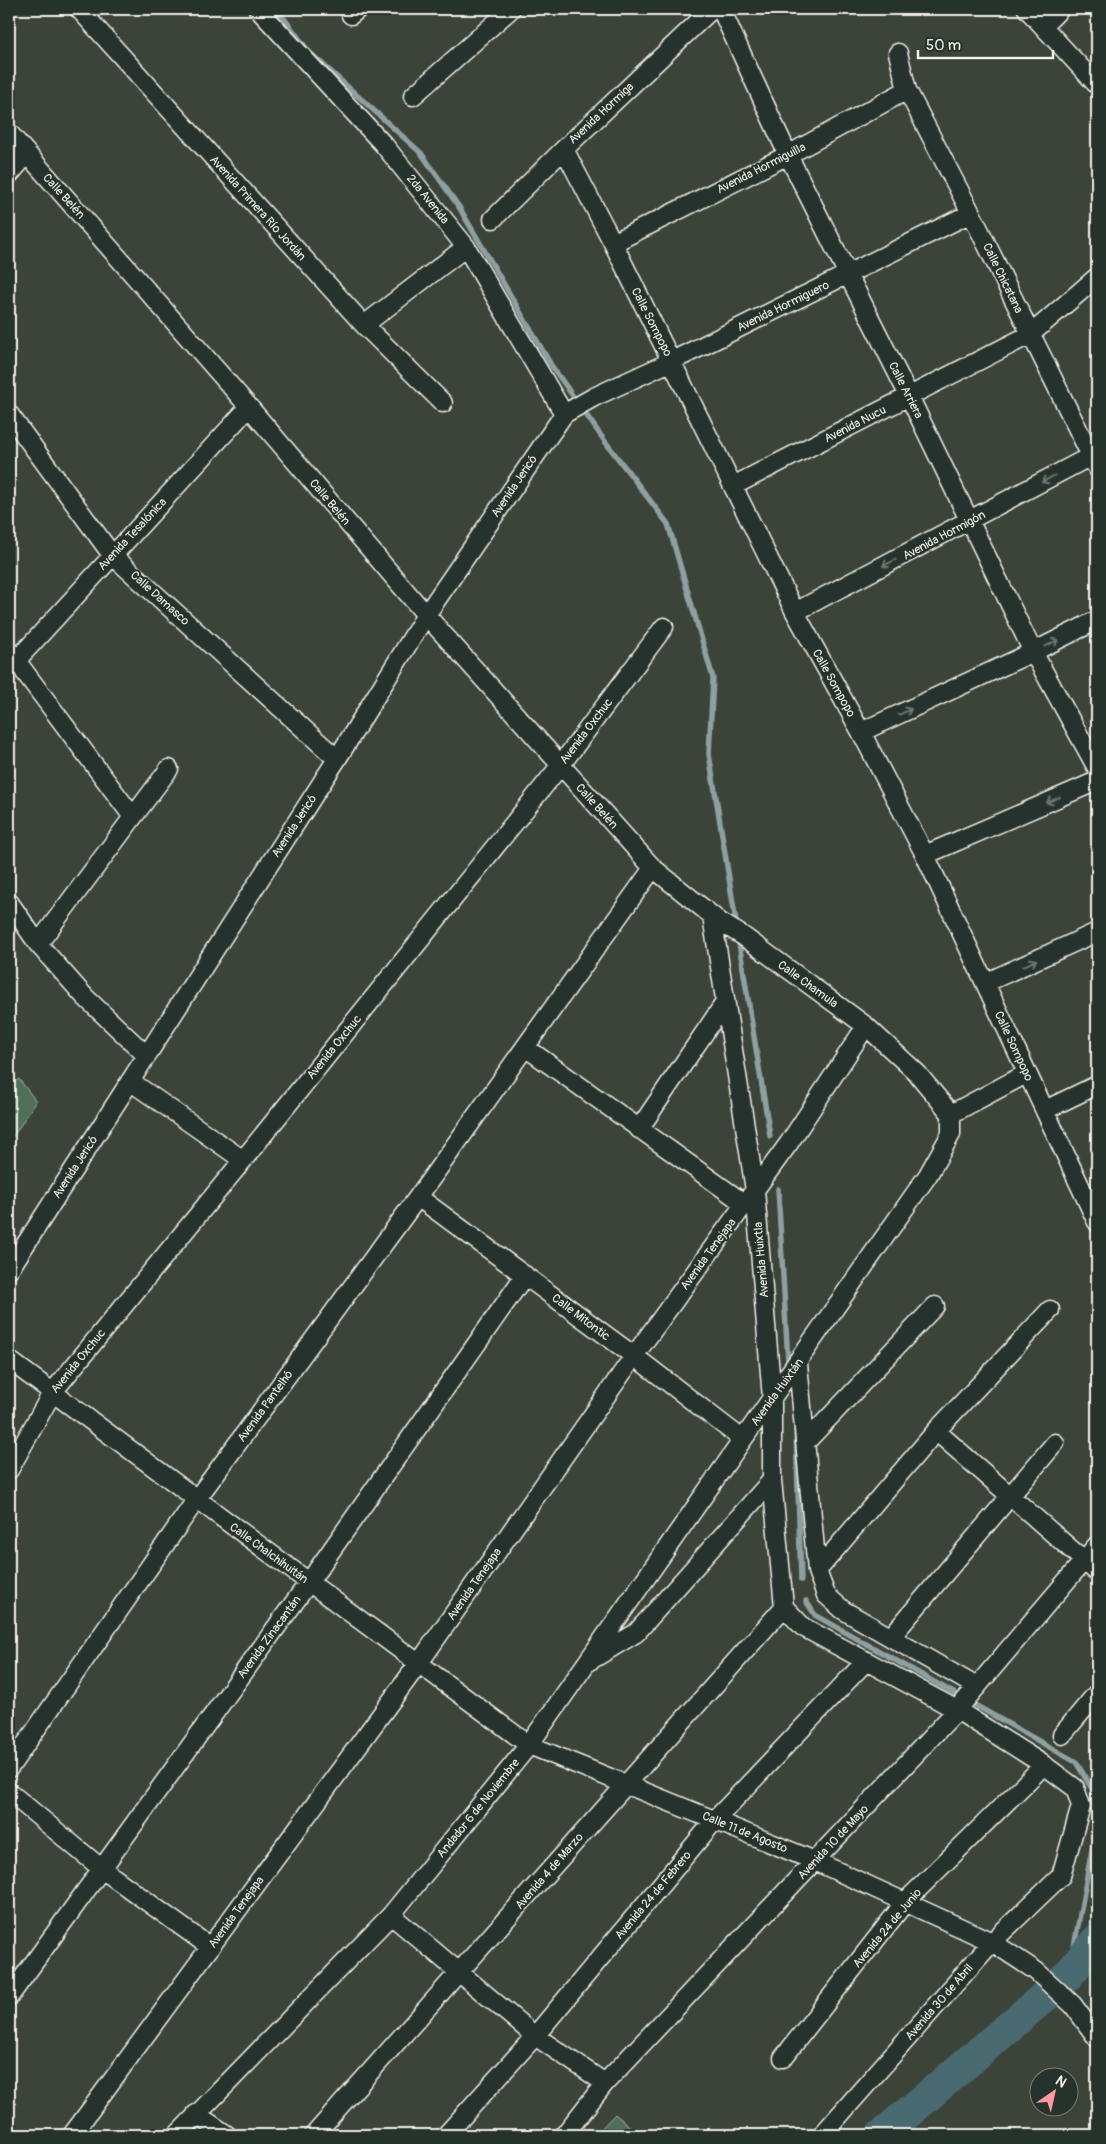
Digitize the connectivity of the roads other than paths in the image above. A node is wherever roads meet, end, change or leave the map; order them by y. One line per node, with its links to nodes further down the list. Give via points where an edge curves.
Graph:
1 (79, 9): 24 (street, Avenida Primera Río Jordán)
2 (258, 9): 21 (street, 2da Avenida, via 384,145)
3 (511, 9): 12 (street)
4 (712, 9): 14 (street, Avenida Hormiga)
5 (721, 9): 16 (street, Calle Arriera)
6 (1027, 9): 8 (street)
7 (1060, 9): 8 (street)
8 (1042, 26): 10 (street)
9 (898, 52): 11 (street, Calle Chicatana)
10 (1097, 85)
11 (907, 90): 16 (street, Avenida Hormiguilla); 18 (street, Calle Chicatana)
12 (413, 96)
13 (9, 133): 15 (street, Calle Belén)
14 (564, 149): 19 (street, Avenida Hormiga); 20 (street, Calle Sompopo)
15 (27, 154): 17 (street); 30 (street, Calle Belén)
16 (788, 155): 20 (street, Avenida Hormiguilla); 22 (street, Calle Arriera)
17 (9, 175)
18 (971, 213): 22 (street, Avenida Hormiguero); 25 (street, Calle Chicatana)
19 (493, 219)
20 (613, 243): 26 (street, Calle Sompopo)
21 (466, 247): 24 (street); 31 (street, 2da Avenida)
22 (847, 274): 26 (street, Avenida Hormiguero); 27 (street, Calle Arriera)
23 (1097, 277): 25 (street, Avenida Nucu)
24 (364, 325): 29 (street, Avenida Primera Río Jordán)
25 (1032, 334): 27 (street, Avenida Nucu); 33 (street, Calle Chicatana)
26 (672, 361): 28 (street, Avenida Hormiguero); 34 (street, Calle Sompopo)
27 (909, 396): 34 (street, Avenida Nucu); 35 (street, Calle Arriera)
28 (594, 397): 31 (street, Avenida Jericó)
29 (443, 403)
30 (249, 407): 36 (street, Avenida Tesalónica); 38 (street, Calle Belén)
31 (567, 412): 38 (street, Avenida Jericó)
32 (9, 414): 36 (street, Calle Damasco)
33 (1094, 462): 35 (street, Avenida Hormigón, one-way to 35)
34 (733, 486): 37 (street, Calle Sompopo)
35 (970, 522): 37 (street, Avenida Hormigón, one-way to 37); 41 (street, Calle Arriera)
36 (112, 555): 42 (street, Avenida Tesalónica); 44 (street, Calle Damasco)
37 (795, 612): 43 (street, Calle Sompopo)
38 (426, 615): 44 (street, Avenida Jericó); 45 (street, Calle Belén)
39 (1097, 620): 41 (street, one-way to 39)
40 (664, 627): 45 (street, Avenida Oxchuc)
41 (1033, 652): 43 (street, one-way to 41); 46 (street, Calle Arriera)
42 (12, 656): 49 (street)
43 (861, 732): 50 (street, Calle Sompopo)
44 (337, 759): 60 (street, Avenida Jericó)
45 (560, 766): 51 (street, Calle Belén); 67 (street, Avenida Oxchuc)
46 (1097, 768)
47 (169, 769): 49 (street)
48 (1097, 781): 50 (street, one-way to 50)
49 (133, 818): 55 (street)
50 (925, 855): 56 (street, Calle Sompopo)
51 (653, 868): 53 (street, Calle Chamula); 59 (street)
52 (9, 902): 55 (street)
53 (716, 919): 57 (street, Avenida Huixtla); 58 (street, Calle Chamula)
54 (1097, 932): 56 (street, one-way to 54)
55 (38, 944): 60 (street, via 86,998)
56 (986, 983): 61 (street, Calle Sompopo)
57 (724, 1004): 66 (street); 68 (street, Avenida Huixtla)
58 (866, 1026): 65 (street, Calle Chamula, via 917,1072); 68 (street, Avenida Tenejapa)
59 (525, 1047): 66 (street); 69 (street, Avenida Pantelhó)
60 (147, 1056): 62 (street, Avenida Jericó)
61 (1026, 1074): 64 (street, Calle Sompopo); 65 (street)
62 (130, 1081): 67 (street); 71 (street, Avenida Jericó)
63 (1097, 1085): 64 (street)
64 (1045, 1110): 70 (street, Calle Sompopo)
65 (951, 1114): 77 (street, Avenida Huixtán, via 951,1134 928,1175)
66 (639, 1129): 68 (street)
67 (243, 1160): 78 (street, Avenida Oxchuc)
68 (750, 1197): 75 (street, Avenida Tenejapa); 79 (street, Avenida Huixtla)
69 (418, 1198): 72 (street, Calle Mitontic); 87 (street, Avenida Pantelhó)
70 (1097, 1222)
71 (9, 1270)
72 (525, 1275): 75 (street, Calle Mitontic); 92 (street, Avenida Zinacantán)
73 (935, 1306): 82 (street)
74 (1050, 1310): 80 (street)
75 (634, 1356): 81 (street, Calle Mitontic); 96 (street, Avenida Tenejapa)
76 (9, 1360): 78 (street, Calle Chalchihuitán)
77 (798, 1364): 79 (street, Avenida Huixtán); 82 (street)
78 (52, 1393): 84 (street, Avenida Oxchuc); 87 (street, Calle Chalchihuitán)
79 (772, 1398): 81 (street, Avenida Huixtán); 85 (street, Avenida Huixtla)
80 (936, 1431): 86 (street); 90 (street)
81 (742, 1439): 97 (street, Avenida Huixtán)
82 (805, 1443): 90 (street)
83 (1055, 1443): 86 (street)
84 (9, 1470)
85 (772, 1480): 93 (street, Avenida Huixtla); 97 (street, Andador 6 de Noviembre, via 636,1633)
86 (1010, 1496): 89 (street); 94 (street)
87 (196, 1500): 92 (street, Calle Chalchihuitán); 104 (street, Avenida Pantelhó)
88 (1097, 1545): 89 (street, Avenida 10 de Mayo)
89 (1084, 1560): 91 (street); 98 (street, Avenida 10 de Mayo)
90 (817, 1571): 94 (street, via 826,1595 843,1610)
91 (1097, 1572)
92 (308, 1582): 96 (street, Calle Chalchihuitán); 109 (street, Avenida Zinacantán)
93 (784, 1607): 95 (street, via 803,1627); 105 (street, Avenida 4 de Marzo)
94 (890, 1637): 98 (street)
95 (866, 1661): 100 (street); 107 (street, Avenida 24 de Febrero)
96 (418, 1662): 102 (street, Calle Chalchihuitán); 113 (street, Avenida Tenejapa)
97 (586, 1663): 102 (street, Andador 6 de Noviembre)
98 (976, 1689): 100 (street, Avenida 10 de Mayo)
99 (1097, 1693): 101 (street)
100 (960, 1707): 103 (street); 108 (street, Avenida 10 de Mayo)
101 (1062, 1735)
102 (530, 1745): 105 (street, Calle 11 de Agosto); 111 (street, Andador 6 de Noviembre)
103 (1044, 1765): 110 (street, Avenida 24 de Junio); 112 (street, Avenida 30 de Abril, via 1075,1788 1081,1806 1061,1876)
104 (9, 1768)
105 (625, 1784): 107 (street, Calle 11 de Agosto); 114 (street, Avenida 4 de Marzo)
106 (9, 1792): 109 (street)
107 (715, 1820): 108 (street, Calle 11 de Agosto); 116 (street, Avenida 24 de Febrero)
108 (815, 1861): 110 (street, Calle 11 de Agosto); 119 (street, Avenida 10 de Mayo)
109 (102, 1869): 113 (street); 115 (street, Avenida Zinacantán)
110 (906, 1901): 112 (street, Calle 11 de Agosto); 118 (street, Avenida 24 de Junio)
111 (391, 1915): 114 (street); 120 (street, Andador 6 de Noviembre)
112 (992, 1942): 117 (street, Calle 11 de Agosto, via 1036,1971 1073,2005); 127 (street, Avenida 30 de Abril)
113 (210, 1947): 121 (street, Avenida Tenejapa)
114 (460, 1974): 116 (street); 124 (street, Avenida 4 de Marzo)
115 (9, 1997)
116 (535, 2036): 119 (street); 125 (street, Avenida 24 de Febrero)
117 (1097, 2038)
118 (782, 2058)
119 (606, 2083): 126 (street, Avenida 10 de Mayo)
120 (196, 2114): 122 (street, Andador 6 de Noviembre); 123 (street)
121 (72, 2135)
122 (177, 2135)
123 (227, 2135)
124 (314, 2135)
125 (446, 2135)
126 (564, 2135)
127 (822, 2135)

